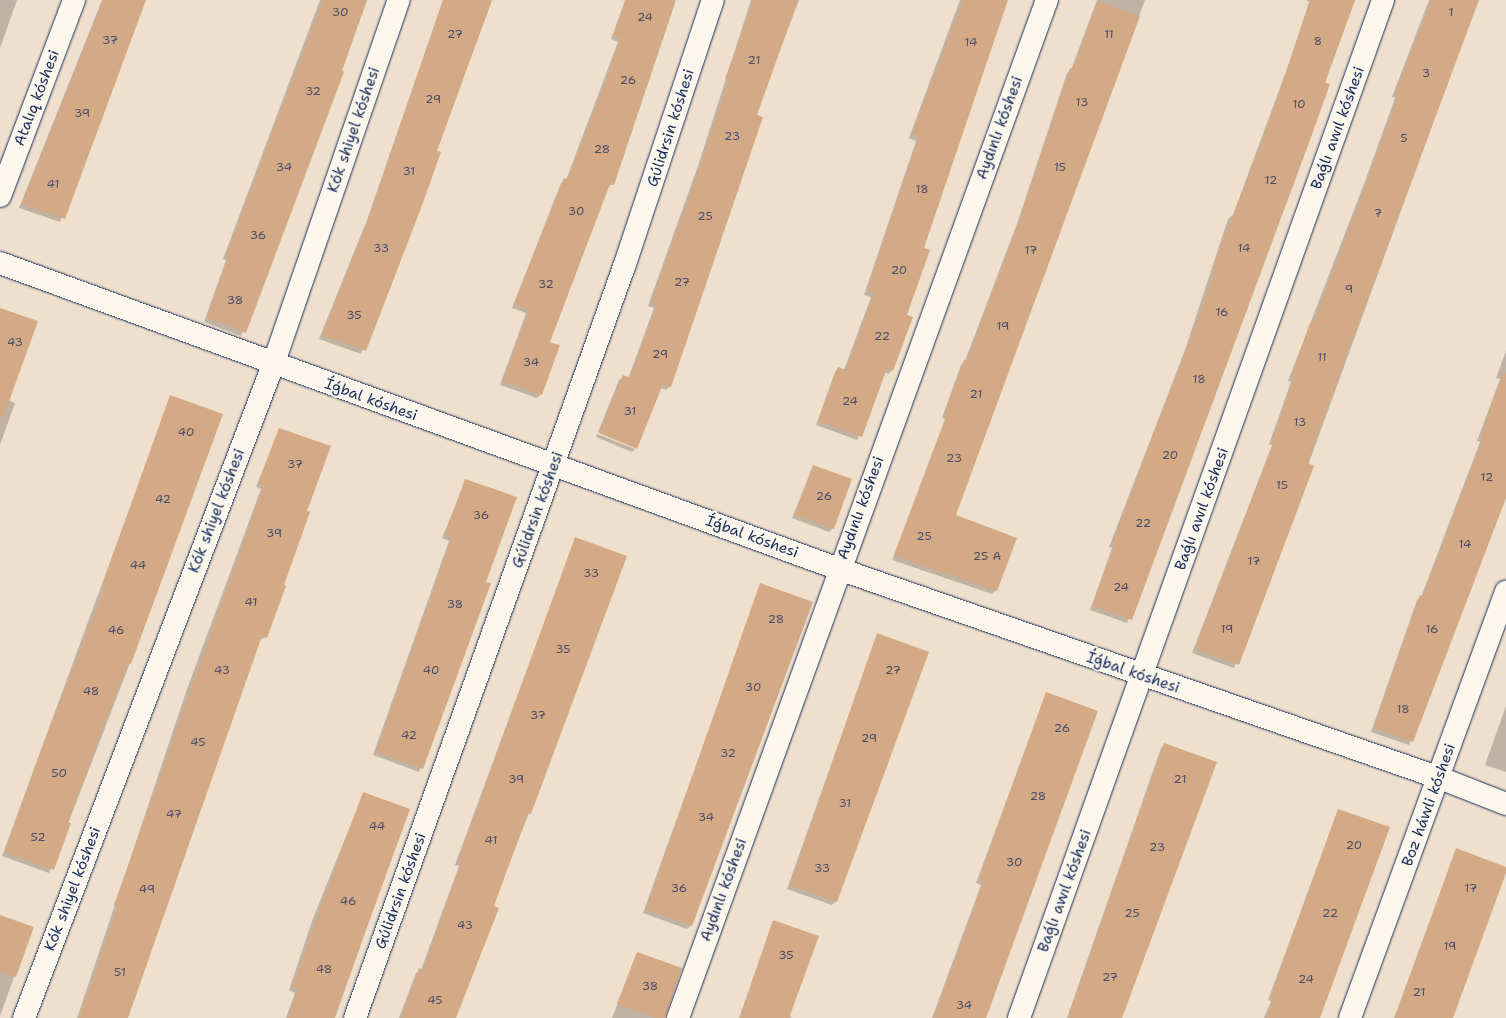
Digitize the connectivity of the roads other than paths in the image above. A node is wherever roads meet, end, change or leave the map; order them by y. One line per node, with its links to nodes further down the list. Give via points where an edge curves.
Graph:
1 (74, 0): 6 (street, Atalıq kóshesi)
2 (399, 0): 8 (street, Kók shiyel kóshesi)
3 (713, 0): 9 (street, Gúlidrsin kóshesi)
4 (1047, 0): 10 (street, Aydınlı kóshesi)
5 (1383, 0): 12 (street, Baǵlı awıl kóshesi)
6 (0, 196)
7 (0, 263): 8 (street, Íǵbal kóshesi)
8 (273, 364): 9 (street, Íǵbal kóshesi); 15 (street, Kók shiyel kóshesi)
9 (554, 465): 10 (street, Íǵbal kóshesi); 16 (street, Gúlidrsin kóshesi)
10 (839, 569): 12 (street, Íǵbal kóshesi); 17 (street, Aydınlı kóshesi)
11 (1506, 592): 13 (street, Boz háwli kóshesi)
12 (1143, 676): 13 (street, Íǵbal kóshesi); 18 (street, Baǵlı awıl kóshesi)
13 (1440, 778): 14 (street, Íǵbal kóshesi); 19 (street, Boz háwli kóshesi)
14 (1506, 804)
15 (24, 1018)
16 (355, 1018)
17 (678, 1018)
18 (1019, 1018)
19 (1350, 1018)

